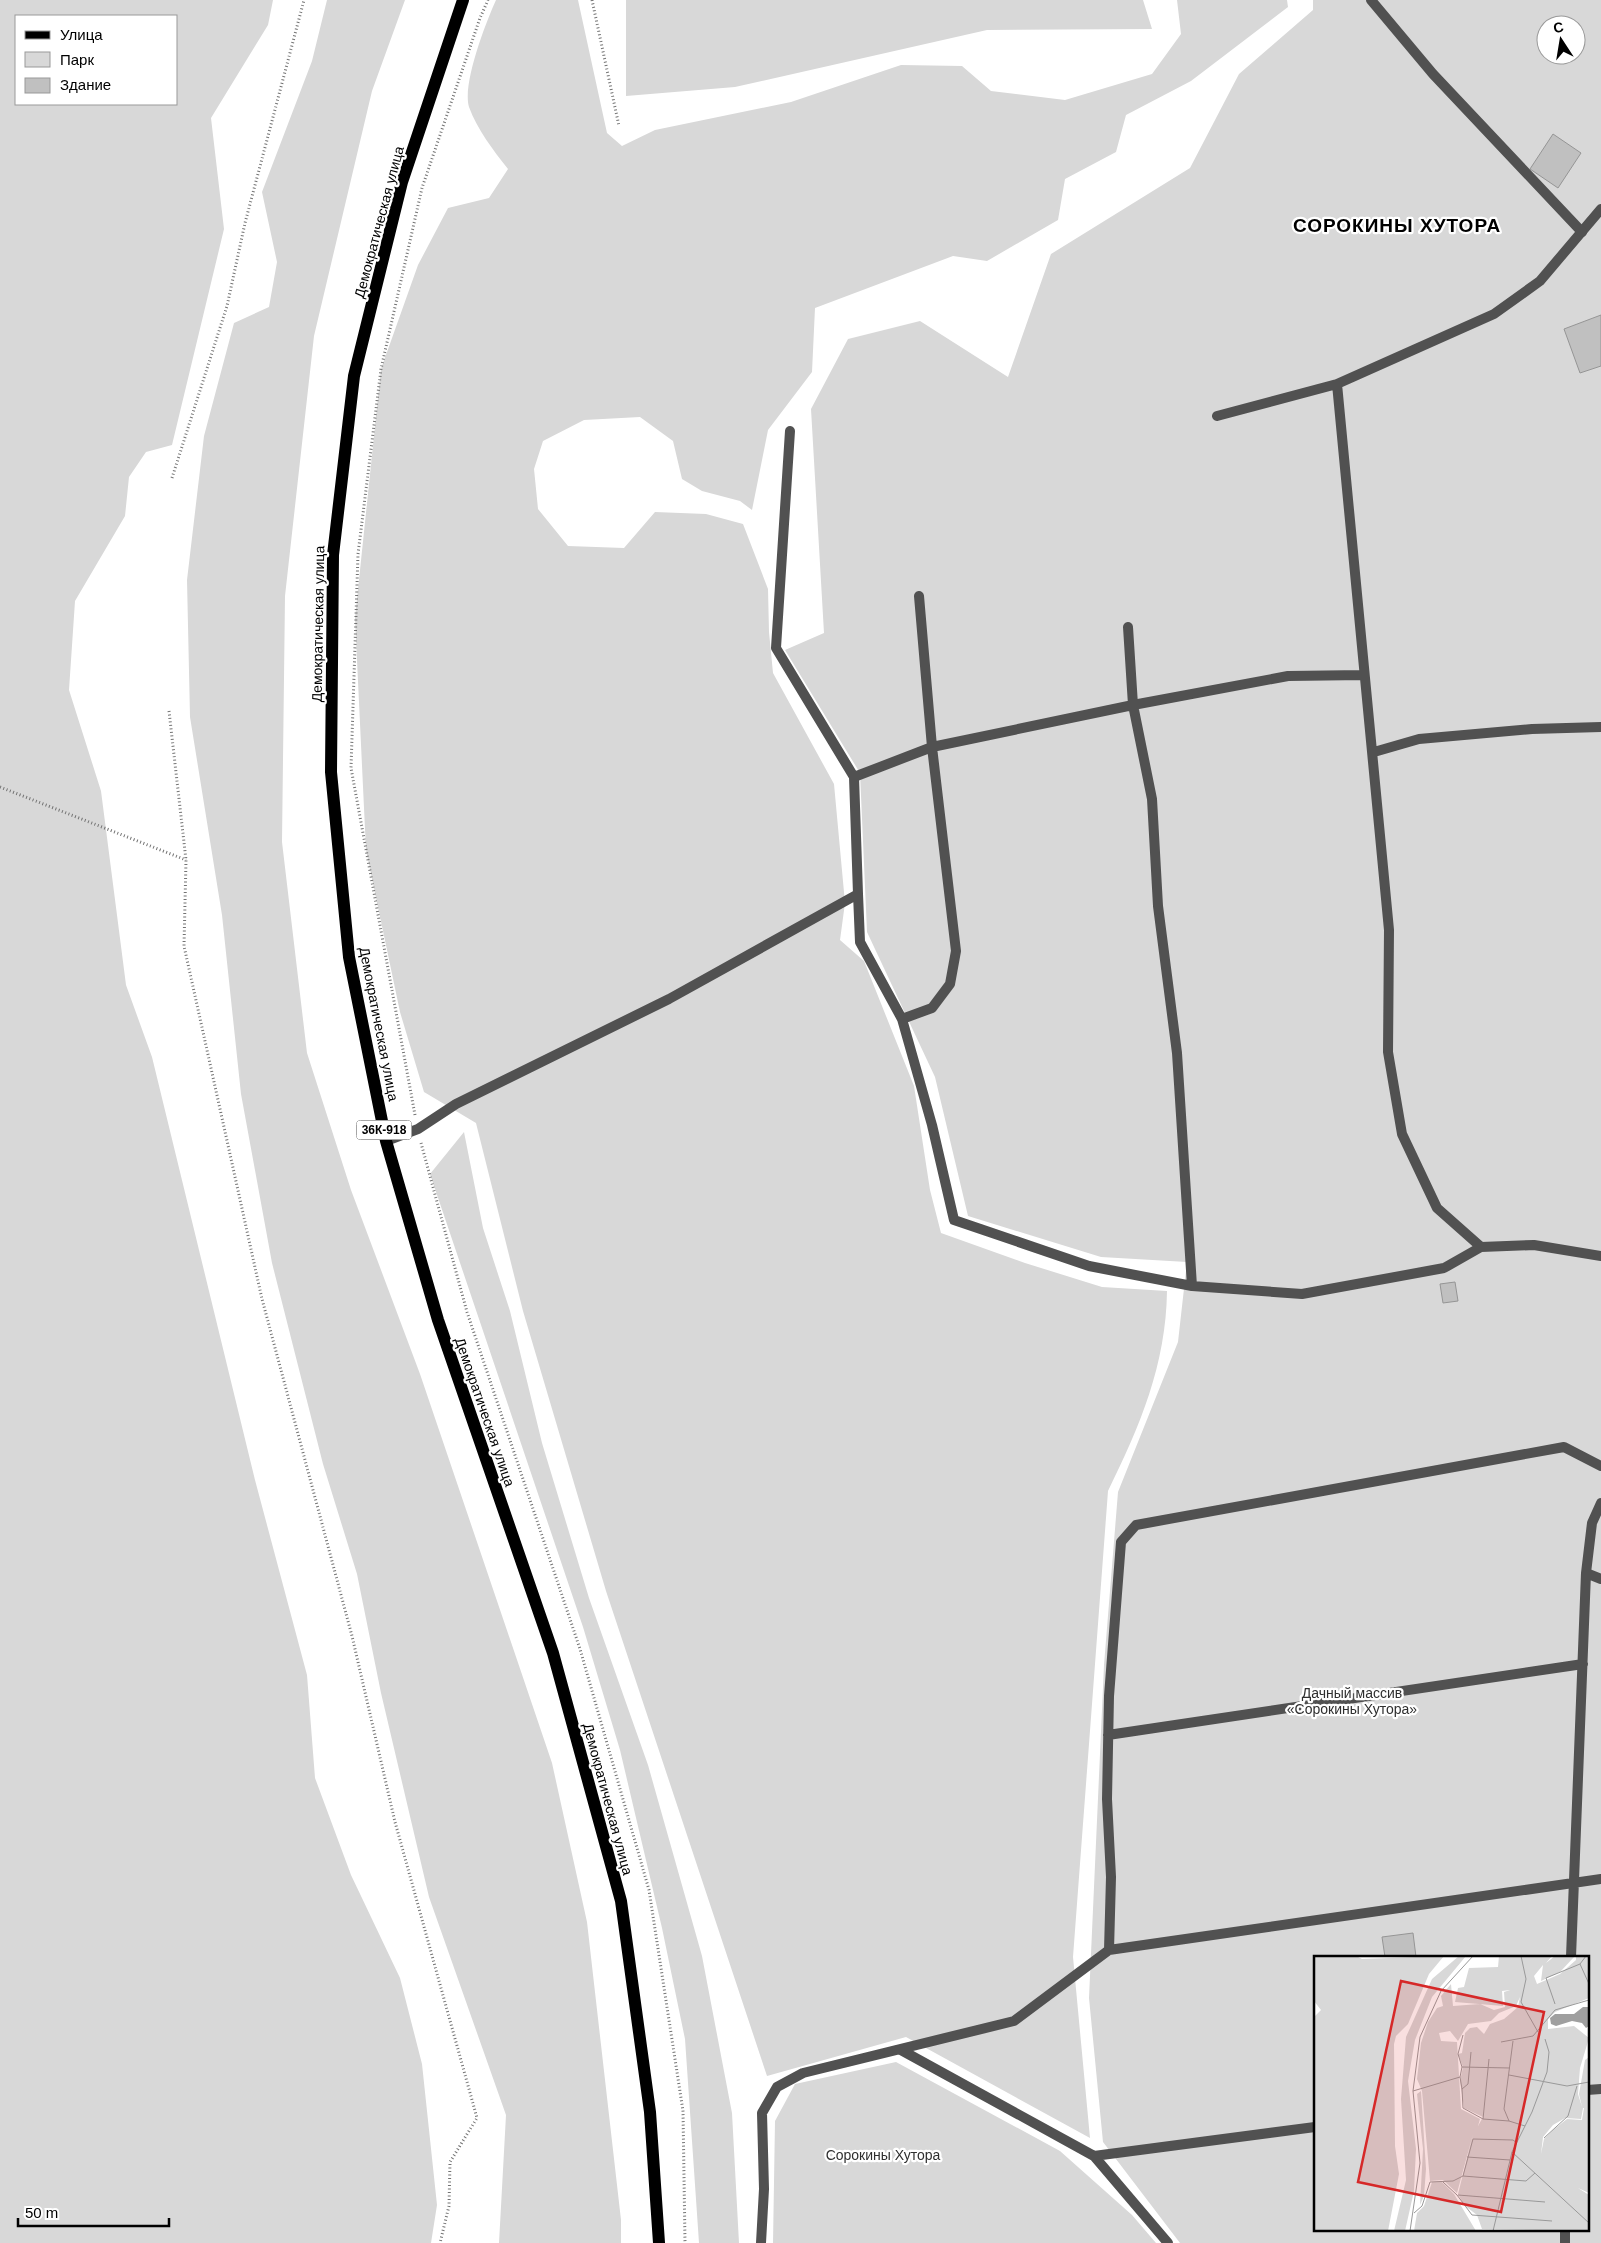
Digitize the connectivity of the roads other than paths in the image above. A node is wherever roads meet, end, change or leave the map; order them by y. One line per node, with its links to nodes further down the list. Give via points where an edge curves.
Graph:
1 (463, 0): 18 (main road, Демократическая улица / 36К-918, via 402,182 354,376 333,555 331,772 350,957)
2 (1371, 0): 4 (street, via 1433,74)
3 (1601, 209): 4 (street)
4 (1582, 232): 5 (street, via 1540,281 1494,314)
5 (1337, 384): 6 (street); 10 (street)
6 (1217, 416)
7 (790, 431): 15 (street, via 776,648)
8 (919, 596): 13 (street)
9 (1128, 627): 11 (street)
10 (1364, 676): 11 (street, via 1288,676); 14 (street)
11 (1132, 704): 13 (street); 21 (street, via 1152,799 1158,906 1176,1053)
12 (1601, 727): 14 (street, via 1532,729 1419,739)
13 (932, 747): 15 (street); 17 (street, via 956,951 950,984 932,1008)
14 (1374, 752): 19 (street, via 1389,930 1388,1052 1402,1134 1438,1208)
15 (854, 777): 16 (street)
16 (858, 894): 17 (street, via 860,942); 18 (street, via 669,999 456,1104 418,1129)
17 (902, 1019): 21 (street, via 954,1220 1089,1266)
18 (386, 1141): 38 (main road, Демократическая улица / 36К-918, via 438,1320 553,1653 620,1901 650,2112)
19 (1480, 1247): 20 (street, via 1534,1245); 21 (street, via 1444,1268 1302,1294)
20 (1601, 1256)
21 (1192, 1286)
22 (1601, 1466): 27 (street, via 1564,1448 1136,1525 1121,1542)
23 (1601, 1503): 24 (street, via 1592,1523)
24 (1586, 1573): 25 (street); 26 (street)
25 (1601, 1579)
26 (1583, 1664): 27 (street); 29 (street)
27 (1108, 1735): 30 (street)
28 (1601, 1879): 29 (street)
29 (1574, 1883): 30 (street); 31 (street)
30 (1109, 1950): 32 (street, via 1014,2021)
31 (1571, 1956)
32 (901, 2050): 36 (street); 39 (street, via 803,2073 776,2087 762,2113 764,2189)
33 (1601, 2089): 34 (street)
34 (1588, 2090)
35 (1314, 2127): 36 (street)
36 (1094, 2156): 40 (street)
37 (1565, 2230): 41 (street)
38 (659, 2243)
39 (760, 2243)
40 (1168, 2243)
41 (1565, 2243)

